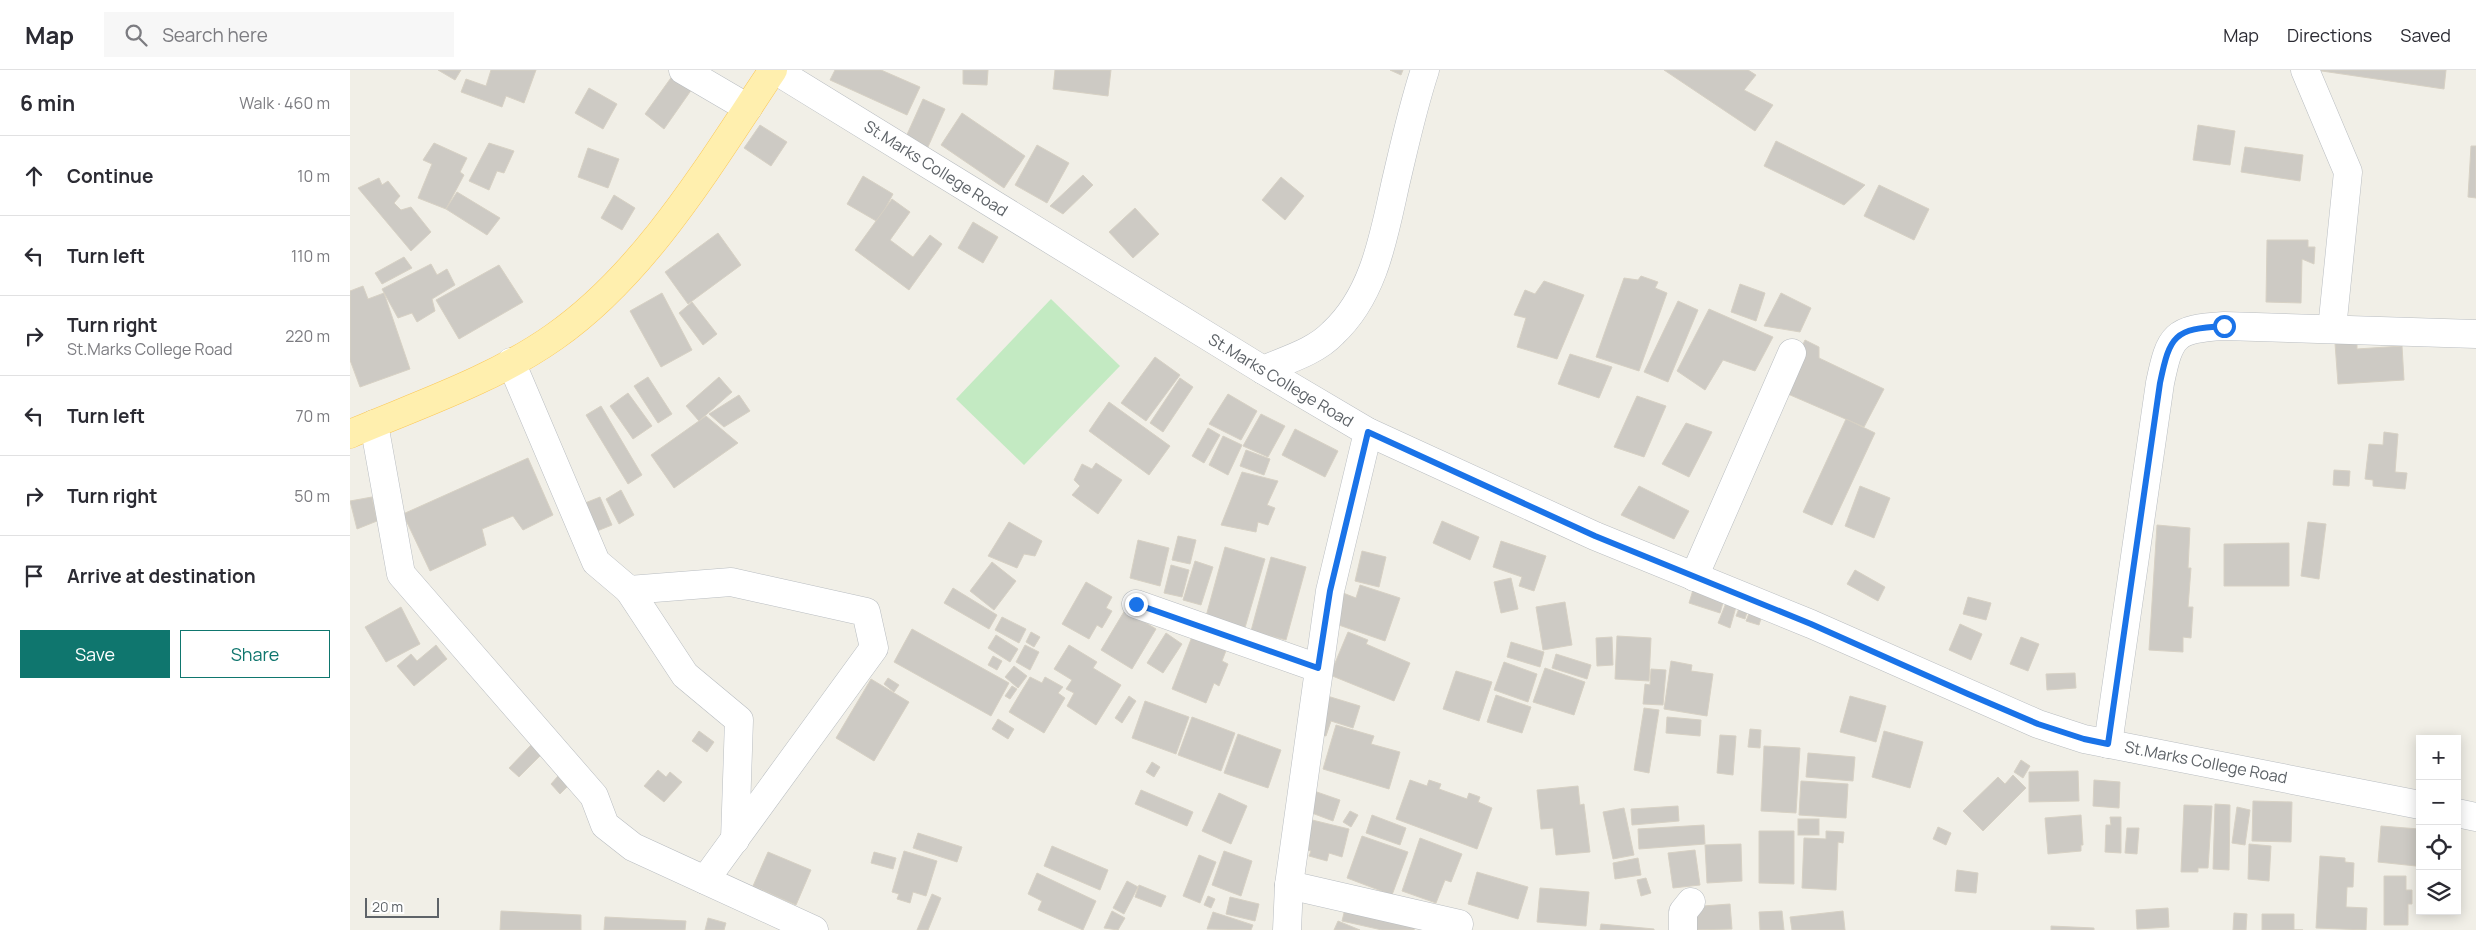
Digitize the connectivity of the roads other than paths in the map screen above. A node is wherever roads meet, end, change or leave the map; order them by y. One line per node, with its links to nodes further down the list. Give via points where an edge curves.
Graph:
1 (683, 70): 5 (street)
2 (774, 70): 5 (main road, St.Marks College Road); 10 (street, St.Marks College Road)
3 (1425, 70): 10 (street, via 1379,252 1366,288 1333,334 1314,348)
4 (2306, 70): 6 (street, via 2348,172)
5 (748, 108): 9 (main road, St.Marks College Road, via 661,232 612,290 554,337)
6 (2332, 329): 7 (street); 17 (street, via 2199,327 2173,340 2165,357 2160,383)
7 (2476, 334)
8 (1792, 353): 13 (street)
9 (511, 362): 11 (main road, St.Marks College Road); 14 (street, via 596,562)
10 (1263, 370): 12 (street, St.Marks College Road)
11 (362, 429): 22 (street, via 401,574 594,796 605,825 633,847)
12 (1368, 432): 13 (street, St.Marks College Road, via 1586,532); 16 (street, via 1330,591)
13 (1694, 577): 17 (street, St.Marks College Road, via 1811,624 2038,724)
14 (629, 590): 21 (street, via 685,675 740,720); 21 (street, via 731,582 866,612 874,648)
15 (1136, 604): 16 (street)
16 (1318, 668): 23 (street)
17 (2108, 744): 18 (street, St.Marks College Road)
18 (2416, 804)
19 (2461, 814): 20 (street)
20 (2476, 817)
21 (735, 840): 22 (street)
22 (705, 880): 26 (street)
23 (1289, 885): 25 (street); 27 (street)
24 (1691, 902): 28 (street, via 1683,912)
25 (1459, 924)
26 (814, 930)
27 (1287, 930)
28 (1683, 930)

